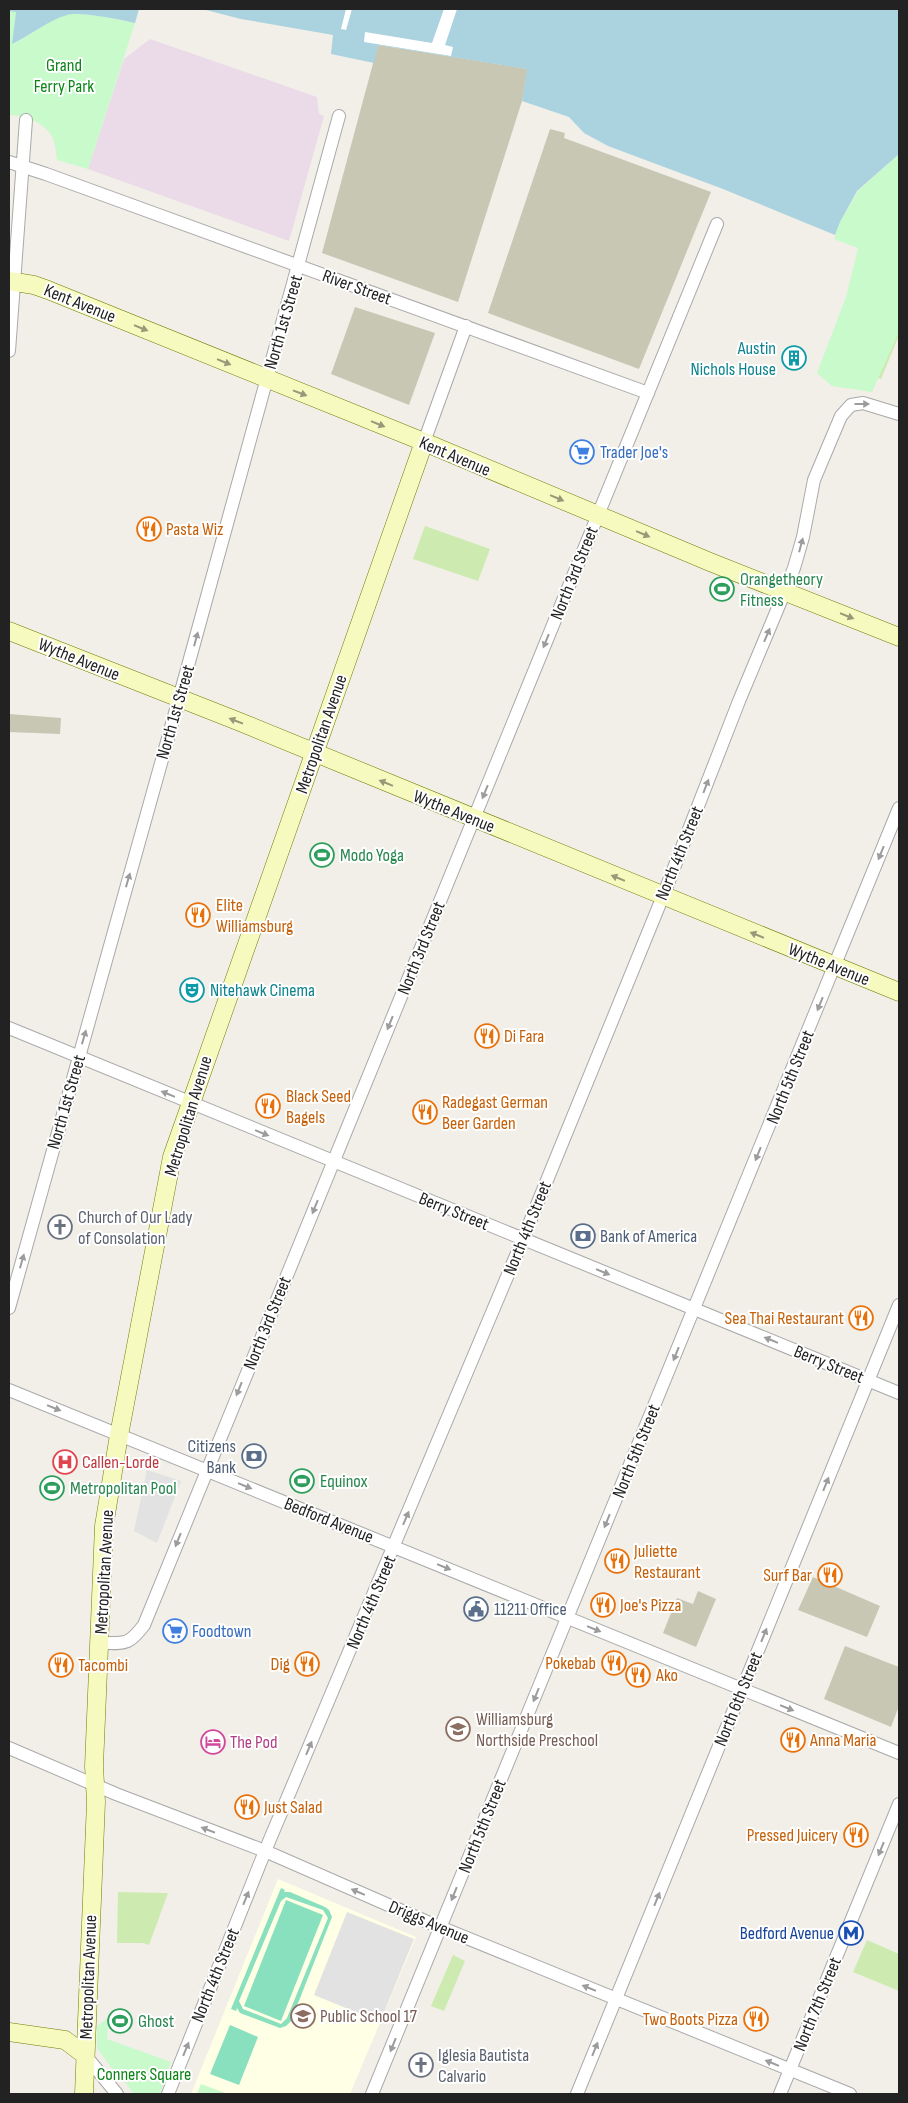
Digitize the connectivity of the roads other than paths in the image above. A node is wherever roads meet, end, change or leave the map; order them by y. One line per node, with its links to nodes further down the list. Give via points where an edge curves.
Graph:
1 (339, 116): 6 (street, North 1st Street)
2 (26, 120): 4 (street)
3 (9, 162): 4 (street, River Street)
4 (22, 166): 6 (street, River Street); 7 (street)
5 (717, 224): 11 (street, North 3rd Street)
6 (299, 266): 8 (street, River Street); 10 (street, North 1st Street)
7 (11, 282): 9 (street); 10 (main road, Kent Avenue, one-way to 10, via 48,290)
8 (466, 326): 11 (street, River Street); 13 (street, Metropolitan Avenue)
9 (9, 351)
10 (267, 380): 13 (main road, Kent Avenue, one-way to 13); 18 (street, North 1st Street, one-way to 10)
11 (648, 393): 14 (street, North 3rd Street)
12 (899, 414): 15 (street, North 4th Street, one-way to 12, via 803,537 814,480 842,413 851,405 864,403)
13 (424, 442): 14 (main road, Kent Avenue, one-way to 14); 19 (main road, Metropolitan Avenue)
14 (598, 515): 15 (main road, Kent Avenue, one-way to 15); 21 (street, North 3rd Street, one-way to 21)
15 (785, 591): 17 (main road, Kent Avenue, one-way to 17); 22 (street, North 4th Street, one-way to 15)
16 (9, 631): 18 (main road, Wythe Avenue)
17 (899, 637)
18 (179, 700): 19 (main road, Wythe Avenue, one-way to 18); 26 (street, North 1st Street, one-way to 18)
19 (314, 754): 21 (main road, Wythe Avenue, one-way to 19); 27 (main road, Metropolitan Avenue)
20 (899, 808): 23 (street, North 5th Street, one-way to 23)
21 (474, 819): 22 (main road, Wythe Avenue, one-way to 21); 28 (street, North 3rd Street, one-way to 28)
22 (663, 896): 23 (main road, Wythe Avenue, one-way to 22); 29 (street, North 4th Street)
23 (835, 967): 24 (main road, Wythe Avenue); 32 (street, North 5th Street, one-way to 32)
24 (899, 992)
25 (9, 1028): 26 (street, Berry Street)
26 (79, 1057): 27 (street, Berry Street, one-way to 26); 31 (street, North 1st Street, one-way to 26)
27 (190, 1103): 28 (street, Berry Street, one-way to 28); 36 (main road, Metropolitan Avenue, via 172,1157)
28 (333, 1162): 29 (street, Berry Street); 37 (street, North 3rd Street, one-way to 37)
29 (523, 1239): 32 (street, Berry Street, one-way to 32); 38 (street, North 4th Street, one-way to 29)
30 (899, 1305): 33 (street, North 6th Street)
31 (9, 1308)
32 (694, 1309): 33 (street, Berry Street, one-way to 32); 39 (street, North 5th Street, one-way to 39)
33 (868, 1380): 35 (street, Berry Street); 41 (street, North 6th Street, one-way to 33)
34 (9, 1390): 36 (street, Bedford Avenue, one-way to 36)
35 (899, 1393)
36 (118, 1435): 37 (street, Bedford Avenue); 40 (main road, Metropolitan Avenue, via 104,1526)
37 (206, 1470): 38 (street, Bedford Avenue, one-way to 38); 40 (street, North 3rd Street, one-way to 40, via 144,1625 133,1639 121,1643)
38 (394, 1546): 39 (street, Bedford Avenue, one-way to 39); 46 (street, North 4th Street, one-way to 38)
39 (567, 1618): 41 (street, Bedford Avenue, one-way to 41); 47 (street, North 5th Street, one-way to 47)
40 (100, 1643): 44 (main road, Metropolitan Avenue)
41 (742, 1689): 43 (street, Bedford Avenue, one-way to 43); 48 (street, North 6th Street, one-way to 41)
42 (9, 1748): 44 (street, Driggs Avenue)
43 (899, 1753)
44 (95, 1785): 46 (street, Driggs Avenue, one-way to 44); 50 (main road, Metropolitan Avenue)
45 (899, 1804): 51 (street, North 7th Street, one-way to 51)
46 (265, 1852): 47 (street, Driggs Avenue, one-way to 46); 54 (street, North 4th Street, one-way to 46)
47 (441, 1927): 48 (street, Driggs Avenue, one-way to 47); 55 (street, North 5th Street, one-way to 55)
48 (616, 1998): 51 (street, Driggs Avenue, one-way to 48); 56 (street, North 6th Street, one-way to 48)
49 (9, 2032): 50 (main road, via 65,2040)
50 (85, 2055): 52 (main road, Metropolitan Avenue); 53 (street)
51 (790, 2070): 57 (street, North 7th Street); 58 (street, Driggs Avenue)
52 (84, 2094)
53 (117, 2094)
54 (168, 2094)
55 (372, 2094)
56 (577, 2094)
57 (780, 2094)
58 (850, 2094)

